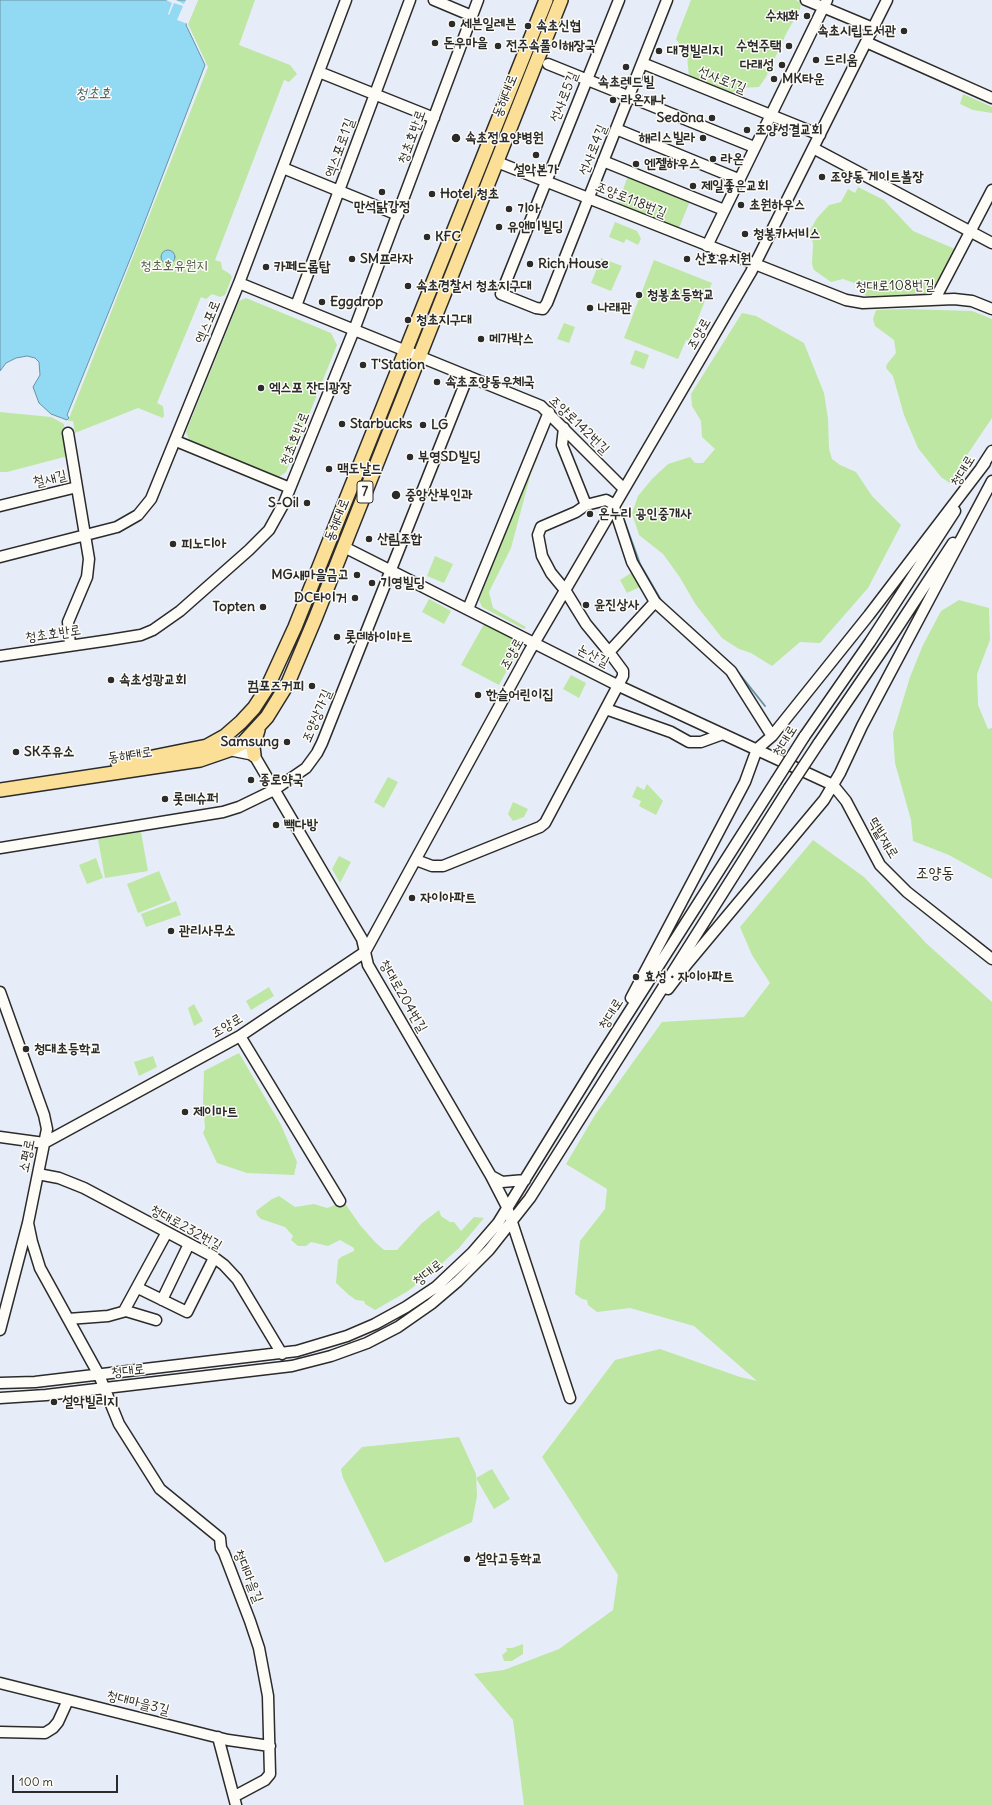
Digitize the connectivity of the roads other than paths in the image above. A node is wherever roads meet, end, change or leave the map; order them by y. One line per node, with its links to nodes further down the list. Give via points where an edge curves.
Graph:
1 (346, 0): 17 (street, 엑스포로)
2 (410, 0): 19 (street, 엑스포로1길)
3 (434, 0): 12 (street)
4 (478, 0): 12 (street, 청초호반로)
5 (546, 0): 48 (main road, 동해대로 / 7)
6 (561, 0): 29 (main road, 동해대로 / 7)
7 (619, 0): 18 (street, 선사로5길)
8 (667, 0): 15 (street, 선사로4길)
9 (806, 0): 11 (street)
10 (888, 0): 13 (street, 조양로)
11 (825, 4): 13 (street); 22 (street)
12 (472, 16): 23 (street, 청초호반로)
13 (873, 28): 14 (street, 조양로)
14 (866, 42): 21 (street); 25 (street, 조양로)
15 (642, 63): 20 (street, 선사로4길); 22 (street, 선사로1길)
16 (548, 64): 18 (street)
17 (319, 72): 19 (street); 30 (street, 엑스포로)
18 (586, 80): 20 (street); 32 (street, 선사로5길)
19 (375, 94): 23 (street); 34 (street, 엑스포로1길)
20 (629, 97): 24 (street, 선사로4길); 26 (street)
21 (992, 98)
22 (770, 114): 25 (street, 선사로1길); 26 (street)
23 (434, 118): 37 (street, 청초호반로)
24 (616, 130): 28 (street, 선사로4길); 31 (street)
25 (820, 135): 27 (street, 조양로)
26 (754, 147): 31 (street)
27 (813, 148): 38 (street); 41 (street, 조양로)
28 (603, 161): 35 (street, 선사로4길); 36 (street)
29 (497, 162): 32 (street, 조양로118번길); 49 (main road, 동해대로 / 7)
30 (283, 168): 34 (street); 42 (street, 엑스포로)
31 (738, 179): 36 (street)
32 (546, 182): 35 (street, 조양로118번길); 45 (street, 선사로5길, via 501,294)
33 (992, 190): 38 (street)
34 (339, 191): 37 (street); 44 (street, 엑스포로1길)
35 (588, 198): 40 (street, 조양로118번길); 45 (street, 선사로4길)
36 (724, 210): 40 (street)
37 (398, 215): 47 (street, 청초호반로)
38 (969, 231): 39 (street); 43 (street)
39 (992, 242)
40 (707, 246): 41 (street, 조양로118번길)
41 (755, 265): 43 (street, 청대로108번길, via 858,303); 60 (street, 조양로)
42 (239, 283): 44 (street, 조양로142번길); 54 (street, 엑스포로)
43 (934, 299): 46 (street, 청대로108번길, via 964,300)
44 (296, 306): 47 (street, 조양로142번길)
45 (543, 309)
46 (992, 309)
47 (354, 330): 48 (street, 조양로142번길); 59 (street, 청초호반로)
48 (406, 351): 49 (street, 조양로142번길); 83 (main road, 동해대로 / 7, via 295,627 267,688 242,722 207,746 114,765)
49 (419, 356): 50 (street, 조양로142번길); 65 (main road, 동해대로 / 7)
50 (468, 376): 51 (street, 조양로142번길, via 541,406); 67 (street, 조양상가길)
51 (549, 412): 52 (street, 조양로142번길); 70 (street)
52 (564, 428): 60 (street, 조양로142번길); 61 (street, via 562,445)
53 (68, 433): 58 (street, 철새길)
54 (176, 440): 59 (street); 64 (street, 엑스포로, via 154,494 143,510 121,525)
55 (992, 451): 56 (street, 청대로)
56 (985, 463): 79 (street, via 869,615); 93 (street, 청대로, bridge, via 908,584 804,737)
57 (992, 480): 84 (street); 94 (street, 청대로, bridge, via 894,634 789,788)
58 (77, 487): 62 (street, 철새길); 64 (street)
59 (290, 488): 72 (street, 청초호반로, via 277,517 259,541 163,624 141,634)
60 (624, 490): 63 (street, 조양로)
61 (586, 505): 63 (street, via 604,500); 68 (street, via 541,527 538,535 542,556)
62 (0, 506)
63 (615, 506): 68 (street, 조양로); 69 (street, via 632,562)
64 (85, 535): 66 (street, 엑스포로); 72 (street, via 89,569 68,622)
65 (344, 547): 67 (street, 논산길); 77 (main road, 동해대로 / 7, via 288,683)
66 (0, 557)
67 (391, 570): 70 (street, 논산길); 86 (street, 조양상가길, via 317,753 299,774)
68 (565, 590): 71 (street, 조양로); 73 (street, via 591,631)
69 (655, 602): 73 (street); 79 (street, via 731,671)
70 (468, 609): 71 (street, 논산길)
71 (535, 642): 75 (street, 논산길); 88 (street, 조양로)
72 (70, 645): 74 (street, 청초호반로)
73 (609, 652): 75 (street, via 624,674)
74 (0, 656)
75 (619, 686): 76 (street); 78 (street, 논산길)
76 (606, 709): 78 (street, via 671,732 689,742 701,742); 88 (street, via 542,825 443,866 432,866)
77 (260, 726): 81 (main road, 동해대로 / 7, via 243,743); 82 (main road, via 253,747)
78 (723, 734): 80 (street, 논산길)
79 (772, 736): 80 (street)
80 (756, 749): 84 (street, 논산길); 93 (street, via 745,782)
81 (229, 750): 82 (street); 85 (main road, 동해대로 / 7, via 200,760)
82 (254, 755): 86 (street, 청대로204번길)
83 (0, 782)
84 (833, 785): 90 (street, 떡밭재로, via 846,801 880,865 907,892); 94 (street, via 824,800 686,966)
85 (0, 790)
86 (274, 790): 87 (street, 조양상가길, via 239,807 211,814); 89 (street, 청대로204번길, via 361,937)
87 (0, 848)
88 (416, 860): 89 (street, 조양로)
89 (365, 952): 92 (street, 조양로); 98 (street, 청대로204번길, via 368,965)
90 (992, 959)
91 (0, 992): 96 (street, 소평로, via 46,1123)
92 (240, 1036): 96 (street, 조양로); 100 (street)
93 (596, 1064): 99 (street, 청대로)
94 (610, 1071): 102 (street, 청대로)
95 (0, 1137): 96 (street)
96 (44, 1142): 97 (street, 소평로)
97 (38, 1174): 103 (street, 소평로); 104 (street, 청대로232번길, via 59,1178 84,1188)
98 (491, 1176): 99 (street, via 502,1182); 101 (street, 청대로204번길)
99 (525, 1180): 101 (street, 청대로)
100 (340, 1201)
101 (507, 1208): 102 (street, 청대로204번길); 109 (street, 청대로, via 491,1231 458,1267)
102 (512, 1221): 111 (street, 청대로, via 489,1250 458,1281); 120 (street)
103 (28, 1223): 112 (street, 청대로, via 40,1268); 114 (street, 소평로)
104 (167, 1232): 105 (street, 청대로232번길); 107 (street)
105 (189, 1244): 106 (street, 청대로232번길); 108 (street)
106 (214, 1258): 108 (street, via 187,1312); 115 (street, 청대로232번길, via 237,1279)
107 (138, 1288): 108 (street); 110 (street)
108 (162, 1300)
109 (406, 1307): 111 (street); 115 (street, 청대로, via 347,1336)
110 (124, 1311): 112 (street, via 108,1316); 113 (street)
111 (412, 1318): 118 (street, 청대로, via 356,1347 299,1364)
112 (68, 1319): 116 (street, 청대로)
113 (156, 1320)
114 (0, 1330)
115 (282, 1354): 116 (street, 청대로)
116 (99, 1375): 117 (street, 청대로); 118 (street, 청대로)
117 (0, 1383)
118 (104, 1388): 119 (street, 청대로); 126 (street, 청대마을길, via 119,1424 160,1489 220,1538 221,1548 259,1648 268,1696)
119 (0, 1398)
120 (570, 1398)
121 (0, 1683): 122 (street, 청대마을3길)
122 (68, 1700): 123 (street, via 58,1722 45,1732); 124 (street, 청대마을3길)
123 (0, 1732)
124 (218, 1738): 125 (street, 청대마을3길); 127 (street, 청대마을길)
125 (235, 1742): 126 (street, 청대마을3길); 127 (street, via 229,1746)
126 (270, 1746): 128 (street, 청대마을길, via 270,1774)
127 (224, 1758): 128 (street, 청대마을길)
128 (235, 1800)

